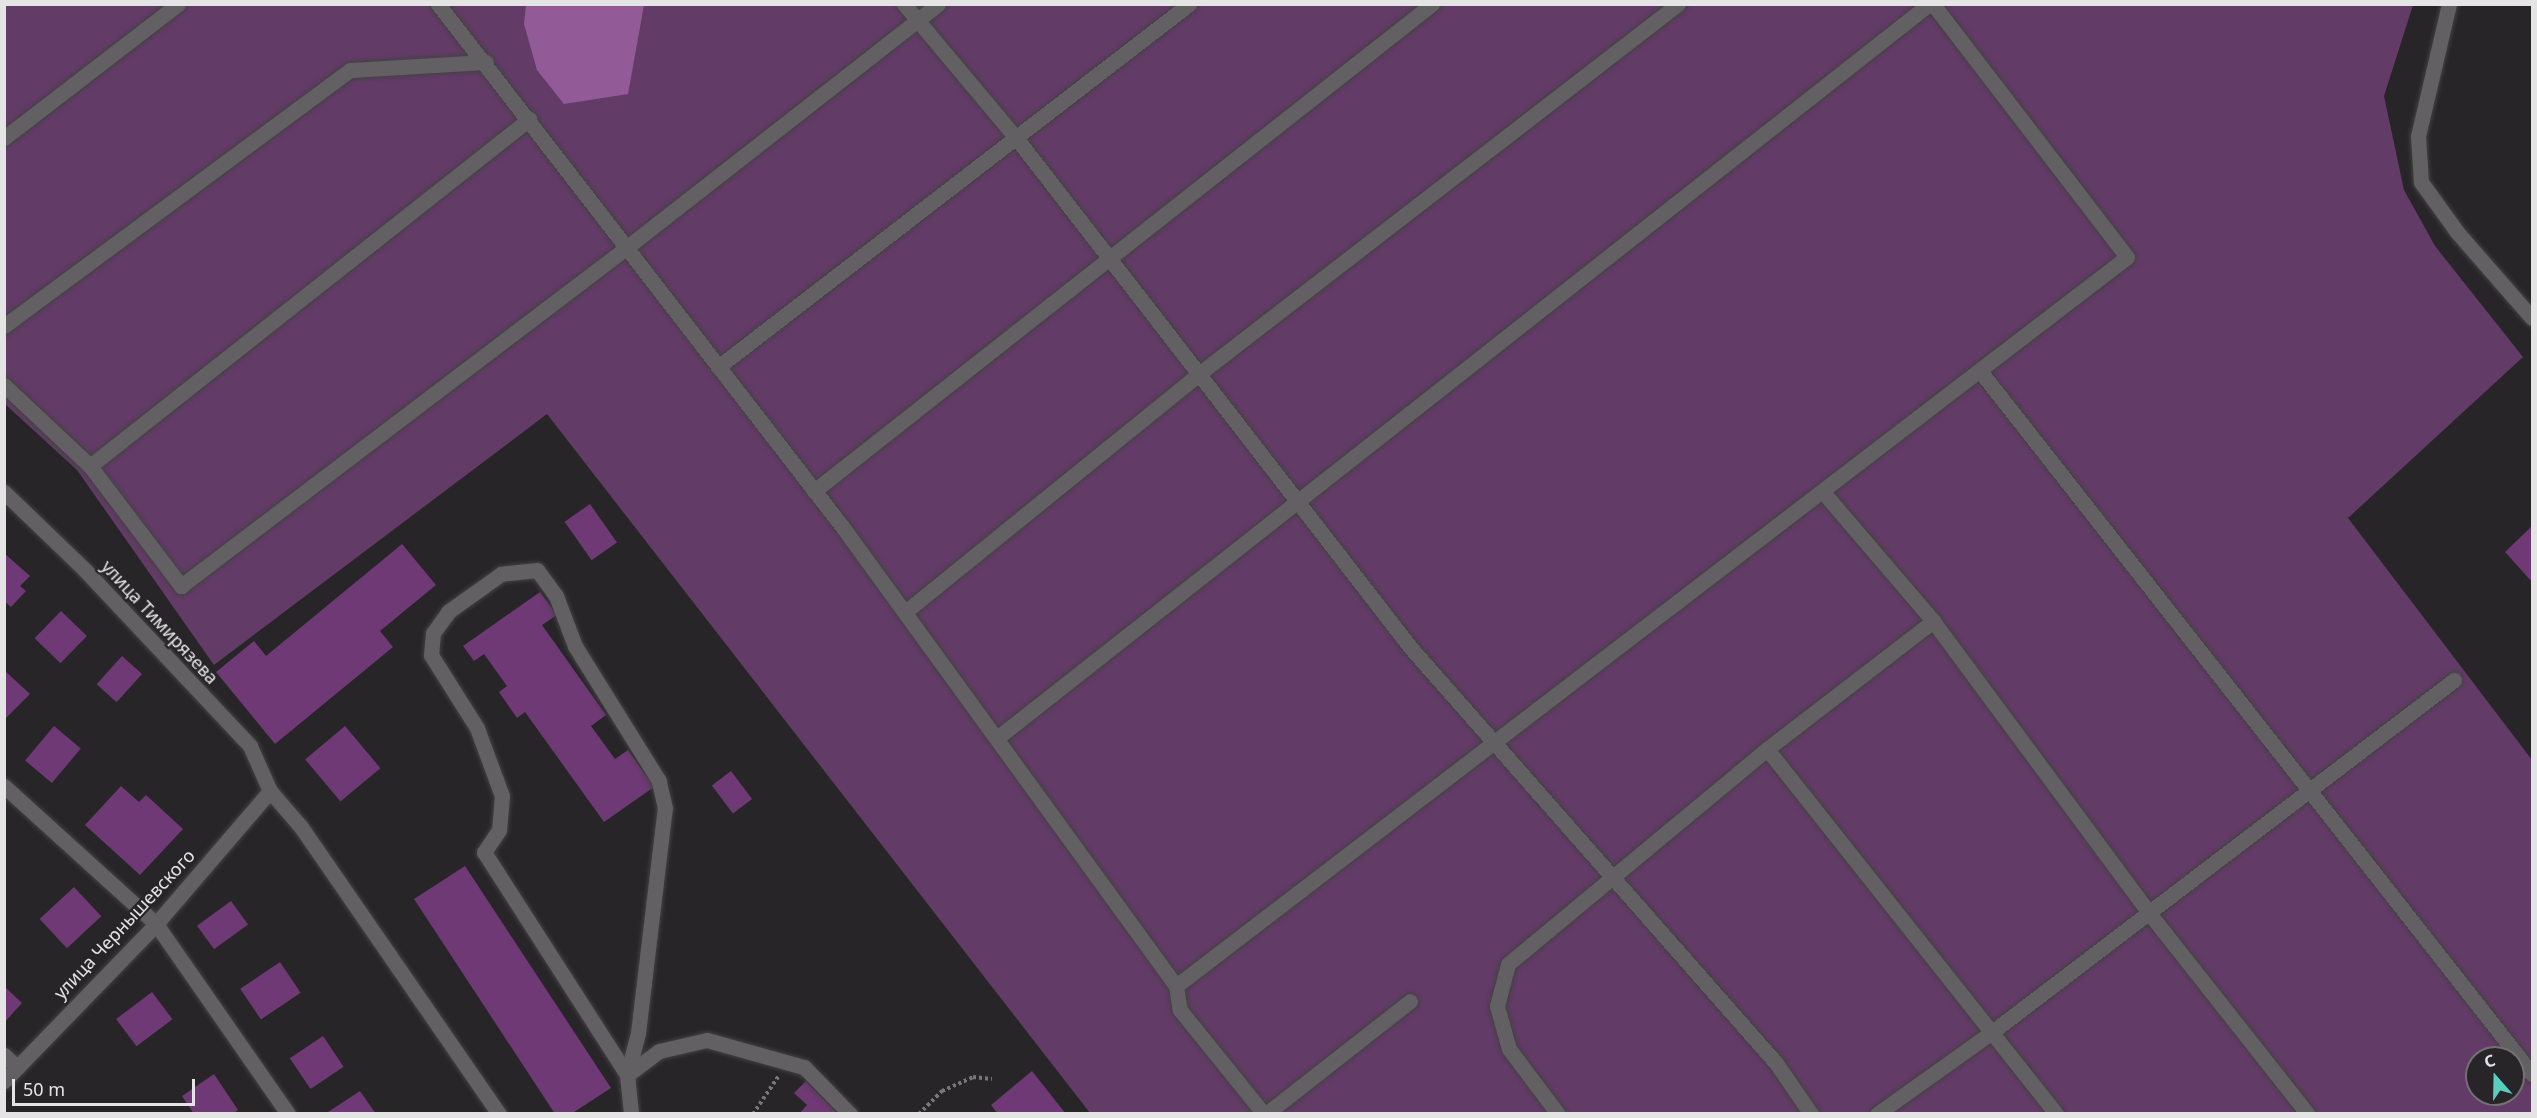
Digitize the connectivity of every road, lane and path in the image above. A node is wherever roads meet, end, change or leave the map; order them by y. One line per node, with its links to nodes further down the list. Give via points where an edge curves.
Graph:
1 (178, 4): 13 (street)
2 (438, 4): 11 (street)
3 (904, 4): 10 (street)
4 (938, 4): 10 (street)
5 (1189, 4): 14 (street)
6 (1432, 4): 16 (street)
7 (1678, 4): 21 (street)
8 (1931, 4): 20 (street, via 2127,257); 27 (street)
9 (2449, 4): 17 (street, via 2418,136 2421,182 2457,232)
10 (916, 21): 14 (street); 15 (street)
11 (486, 62): 12 (street); 18 (street, via 351,70)
12 (529, 119): 15 (street); 23 (street)
13 (4, 138)
14 (1017, 139): 16 (street); 19 (street)
15 (626, 248): 19 (street); 23 (street, via 181,586)
16 (1110, 257): 21 (street); 24 (street)
17 (2532, 318)
18 (4, 326)
19 (718, 367): 24 (street)
20 (1980, 371): 26 (street); 35 (street)
21 (1200, 373): 27 (street); 28 (street)
22 (4, 385): 23 (street)
23 (90, 466)
24 (814, 491): 28 (street)
25 (4, 492): 36 (street, улица Тимирязева, via 85,570 250,746)
26 (1823, 492): 29 (street); 32 (street)
27 (1298, 501): 31 (street); 32 (street, via 1410,647)
28 (905, 612): 31 (street)
29 (1933, 621): 33 (street); 38 (street)
30 (2454, 680): 35 (street)
31 (997, 738): 40 (street)
32 (1494, 742): 37 (street); 40 (street)
33 (1767, 749): 37 (street); 42 (street)
34 (4, 786): 39 (street)
35 (2309, 790): 38 (street); 46 (street)
36 (270, 792): 39 (street, улица Чернышевского); 52 (street, улица Тимирязева, via 301,827)
37 (1612, 874): 57 (street, via 1508,964 1497,1006 1509,1049); 58 (street, via 1776,1063)
38 (2149, 912): 42 (street); 61 (street)
39 (156, 924): 45 (street, улица Чернышевского); 51 (street)
40 (1176, 986): 56 (street, via 1180,1010)
41 (1410, 1001): 56 (street)
42 (1992, 1032): 59 (street); 60 (street)
43 (4, 1055): 45 (street)
44 (785, 1062): 47 (street, via 707,1040 659,1051); 53 (path, via 773,1088); 54 (street, via 804,1067)
45 (17, 1067): 49 (street, улица Чернышевского)
46 (2532, 1074)
47 (627, 1075): 47 (street, via 484,852 499,830 502,796 477,728 431,655 433,633 449,612 501,574 537,570 556,597 575,646 659,781 665,808 638,1033); 50 (street)
48 (992, 1079): 55 (path, via 973,1077 942,1091)
49 (4, 1081)
50 (626, 1112)
51 (288, 1113)
52 (499, 1113)
53 (753, 1113)
54 (850, 1113)
55 (919, 1113)
56 (1265, 1113)
57 (1558, 1113)
58 (1811, 1113)
59 (1877, 1113)
60 (2056, 1113)
61 (2308, 1113)

